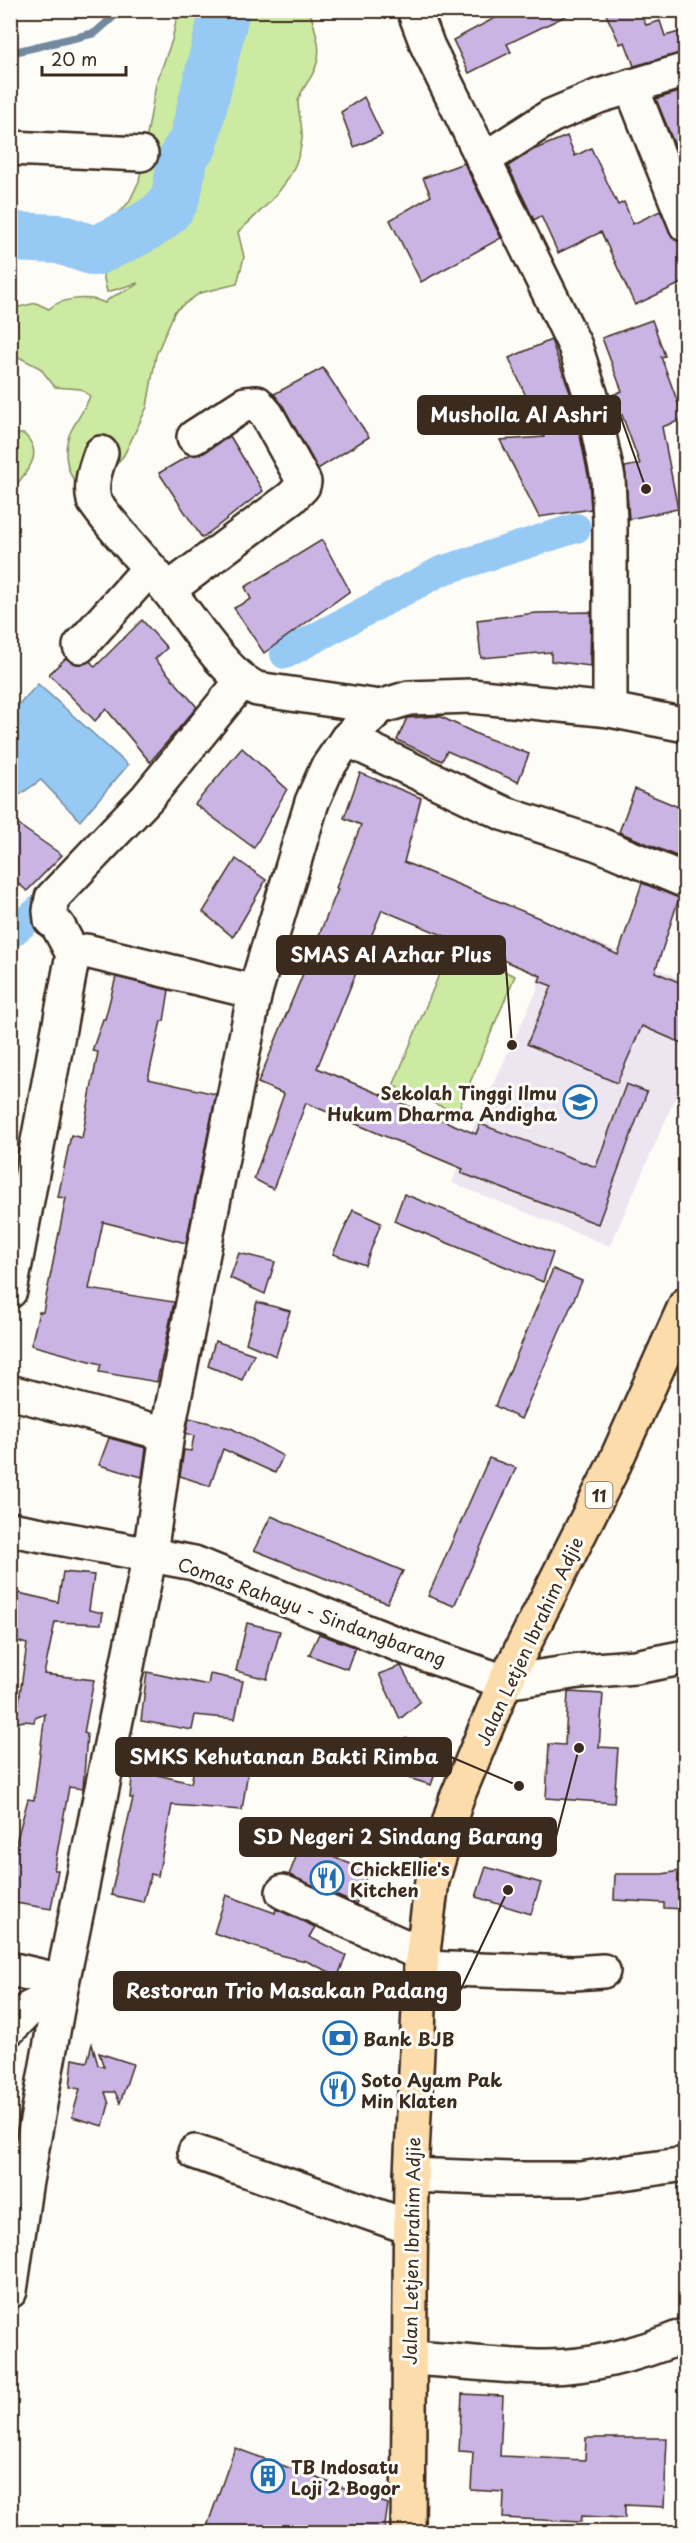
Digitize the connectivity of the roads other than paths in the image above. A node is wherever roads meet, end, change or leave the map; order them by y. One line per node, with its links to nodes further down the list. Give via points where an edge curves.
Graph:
1 (414, 10): 6 (street)
2 (686, 70): 3 (street)
3 (631, 86): 6 (street, via 551,116); 7 (street)
4 (10, 148): 5 (street)
5 (141, 153)
6 (483, 160): 14 (street, via 574,346 599,426 610,521)
7 (686, 225)
8 (194, 437): 10 (street, via 245,404 257,403 304,482 291,498)
9 (101, 453): 10 (street, via 93,474 94,501)
10 (159, 579): 11 (street); 12 (street)
11 (80, 646)
12 (242, 681): 13 (street, via 258,689); 18 (street, via 147,798 52,898 51,920)
13 (380, 707): 14 (street, via 409,698 471,696); 16 (street)
14 (610, 710): 15 (street)
15 (686, 725)
16 (347, 739): 17 (street, via 505,814 598,844); 19 (street, via 327,768 312,802)
17 (686, 880)
18 (73, 954): 19 (street, via 86,951); 20 (street)
19 (255, 992): 23 (street)
20 (10, 1291)
21 (686, 1304): 27 (main road, Jalan Letjen Ibrahim Adjie / 11, via 612,1469)
22 (10, 1392): 23 (street)
23 (167, 1434): 25 (street)
24 (10, 1529): 25 (street, Comas Rahayu - Sindangbarang)
25 (150, 1554): 27 (street, Comas Rahayu - Sindangbarang, via 194,1563 407,1648); 32 (street)
26 (686, 1657): 27 (street)
27 (506, 1682): 29 (main road, Jalan Letjen Ibrahim Adjie / 11, via 453,1810 432,1881)
28 (283, 1892): 29 (street)
29 (422, 1961): 31 (street, via 574,1973); 36 (main road, Jalan Letjen Ibrahim Adjie / 11)
30 (10, 1969): 32 (street)
31 (603, 1971)
32 (61, 1987): 33 (street, via 30,2008); 38 (street)
33 (10, 2028)
34 (195, 2152): 37 (street)
35 (686, 2164): 36 (street, via 580,2179)
36 (411, 2175): 37 (main road, Jalan Letjen Ibrahim Adjie / 11)
37 (409, 2226): 40 (main road, Jalan Letjen Ibrahim Adjie / 11)
38 (10, 2291)
39 (686, 2335): 40 (street, via 626,2356 549,2367)
40 (409, 2358): 41 (main road, Jalan Letjen Ibrahim Adjie / 11)
41 (408, 2532)

